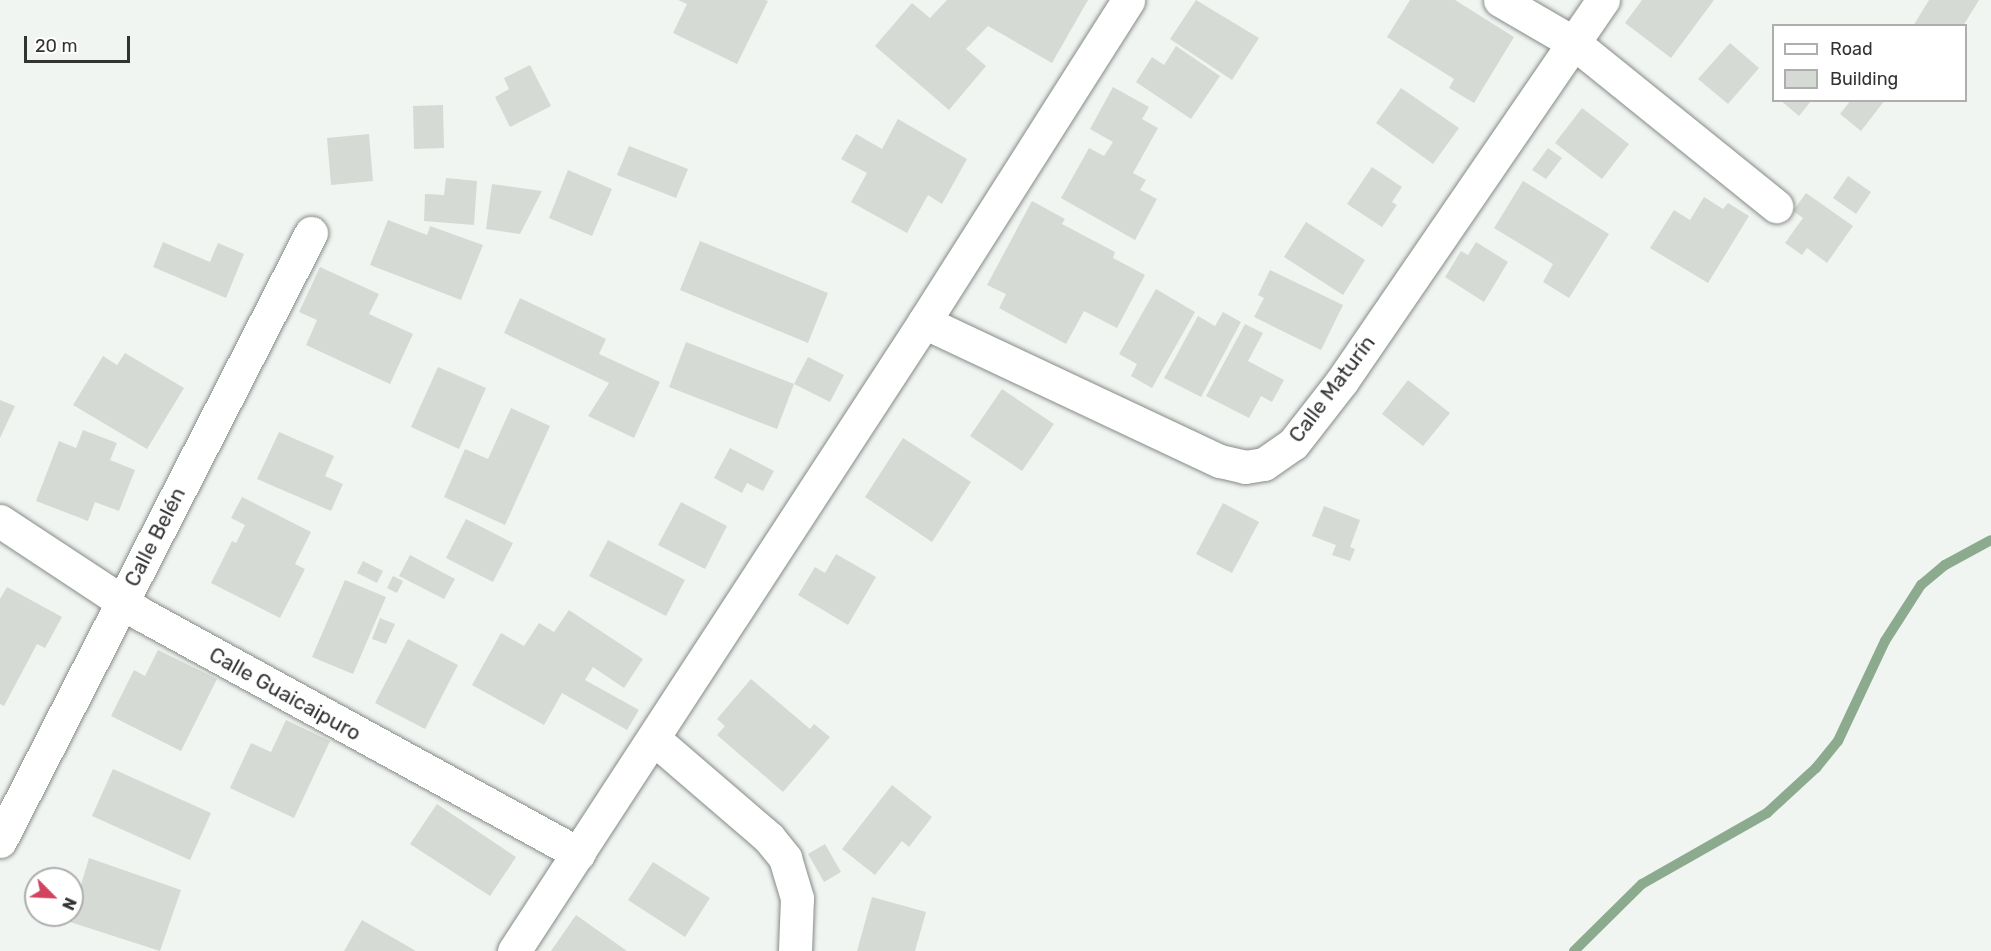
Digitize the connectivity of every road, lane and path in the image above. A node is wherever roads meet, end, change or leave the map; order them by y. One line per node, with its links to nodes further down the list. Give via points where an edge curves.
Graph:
1 (1128, 0): 7 (street)
2 (1500, 0): 4 (street)
3 (1603, 0): 4 (street, Calle Maturín)
4 (1574, 43): 5 (street); 7 (street, Calle Maturín, via 1318,414 1293,444 1264,464 1245,467 1220,461)
5 (1776, 206)
6 (311, 233): 9 (street, Calle Belén)
7 (924, 322): 10 (street)
8 (0, 522): 9 (street, Calle Guaicaipuro)
9 (122, 603): 11 (street, Calle Belén); 12 (street, Calle Guaicaipuro)
10 (654, 739): 12 (street); 14 (street, via 769,838 785,858 797,898)
11 (0, 841)
12 (579, 854): 13 (street)
13 (514, 951)
14 (795, 951)

